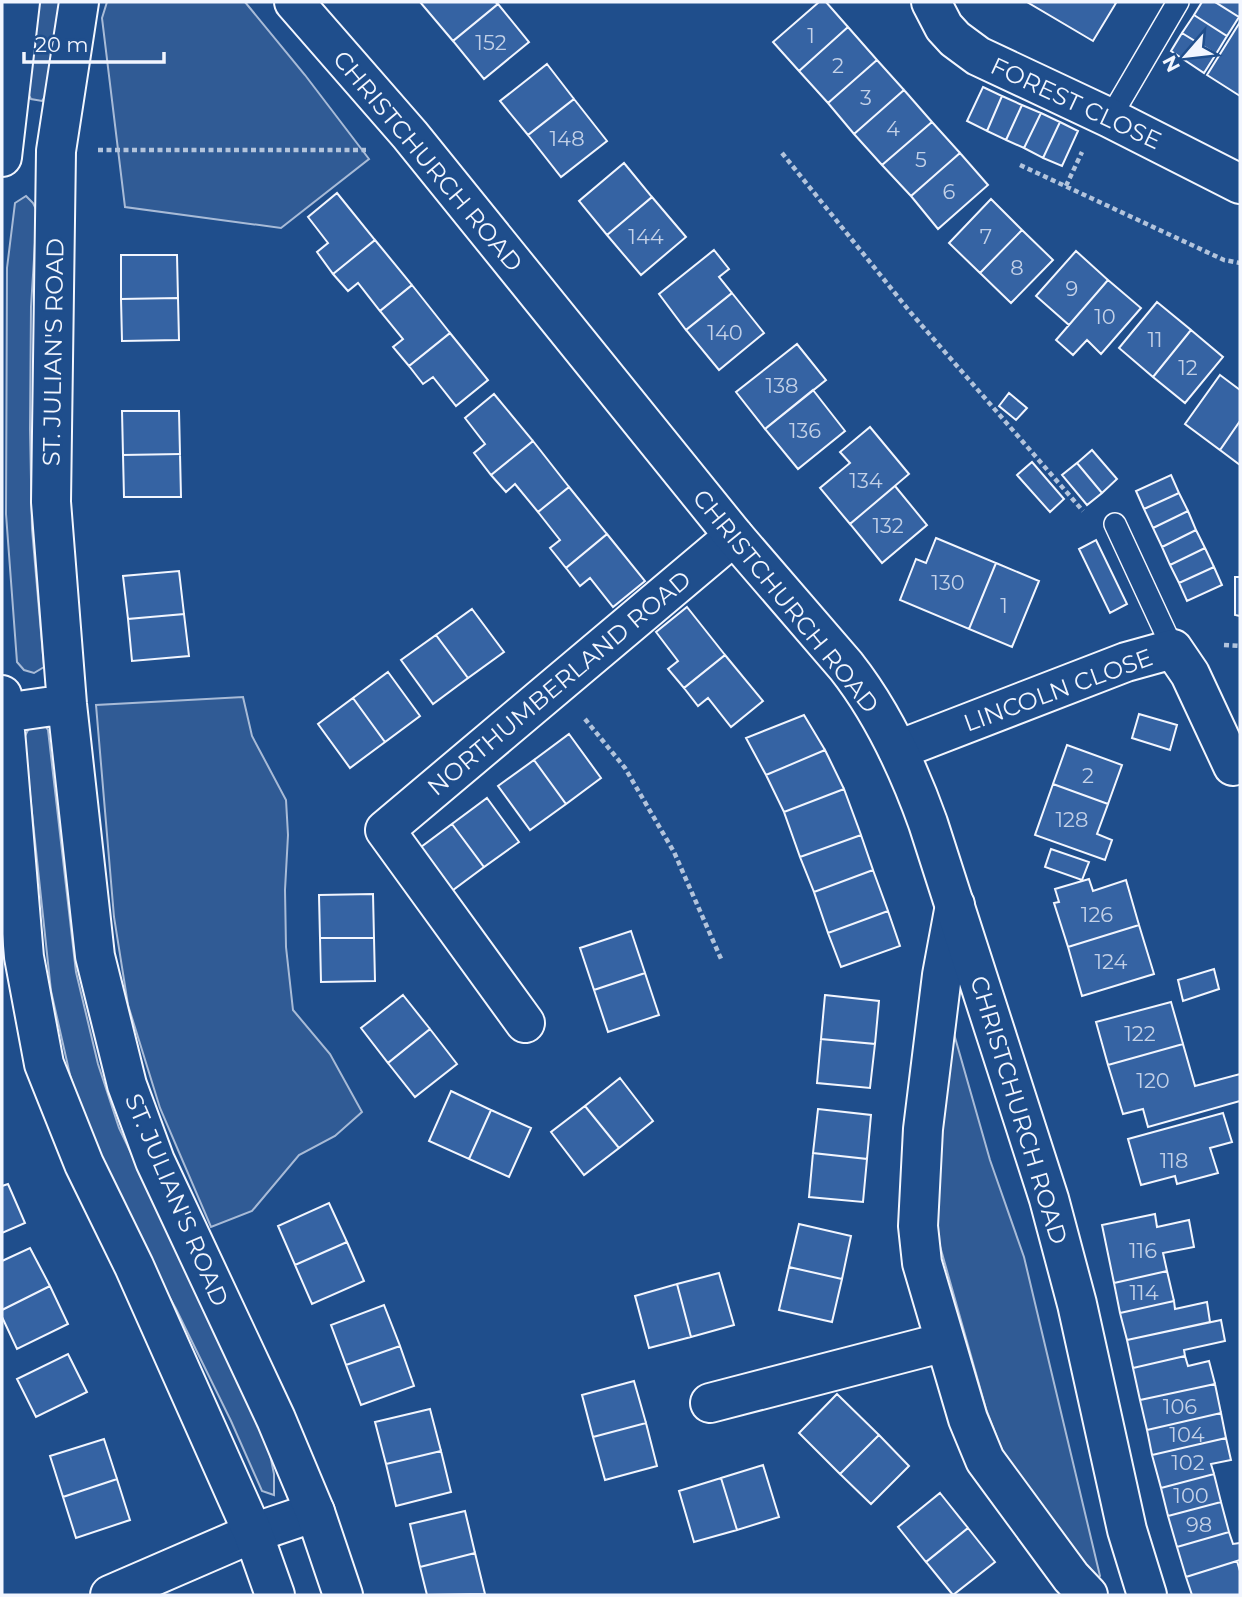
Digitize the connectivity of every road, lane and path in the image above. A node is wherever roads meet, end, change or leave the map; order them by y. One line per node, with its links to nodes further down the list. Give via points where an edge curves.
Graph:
1 (20, 2): 8 (street)
2 (79, 2): 9 (street, ST. JULIAN'S ROAD)
3 (294, 2): 7 (street, CHRISTCHURCH ROAD)
4 (931, 2): 6 (street, FOREST CLOSE, via 944,27 978,56)
5 (1178, 2): 6 (lane)
6 (1110, 118): 13 (street, FOREST CLOSE)
7 (410, 135): 9 (path, via 375,150); 16 (street, CHRISTCHURCH ROAD)
8 (2, 147): 9 (street); 11 (street)
9 (56, 150): 20 (street, ST. JULIAN'S ROAD, via 51,502)
10 (782, 153): 15 (path, via 911,313 1081,510 1095,520)
11 (2, 157)
12 (1020, 165): 14 (path, via 1224,260)
13 (1240, 184)
14 (1240, 263)
15 (1115, 524): 17 (lane)
16 (734, 536): 18 (street, NORTHUMBERLAND ROAD); 21 (street, CHRISTCHURCH ROAD, via 859,683)
17 (1173, 649): 21 (street, LINCOLN CLOSE, via 1126,662); 22 (street, LINCOLN CLOSE, via 1190,674)
18 (557, 685): 24 (path, via 625,768 674,852); 25 (street, NORTHUMBERLAND ROAD, via 385,830)
19 (3, 704): 20 (street); 29 (street, via 24,957 44,1063 84,1164)
20 (67, 704): 28 (street, ST. JULIAN'S ROAD, via 94,956 127,1085 155,1161)
21 (898, 750): 23 (street, CHRISTCHURCH ROAD)
22 (1233, 766)
23 (955, 905): 26 (street, via 923,1129 918,1208 922,1263); 34 (street, CHRISTCHURCH ROAD, via 1049,1199 1127,1530)
24 (722, 961)
25 (526, 1023)
26 (945, 1342): 27 (street); 33 (street, via 985,1460)
27 (710, 1403)
28 (315, 1511): 29 (street); 32 (street, ST. JULIAN'S ROAD)
29 (253, 1533): 30 (street); 31 (street)
30 (110, 1595)
31 (275, 1595)
32 (343, 1595)
33 (1088, 1595)
34 (1147, 1595)

